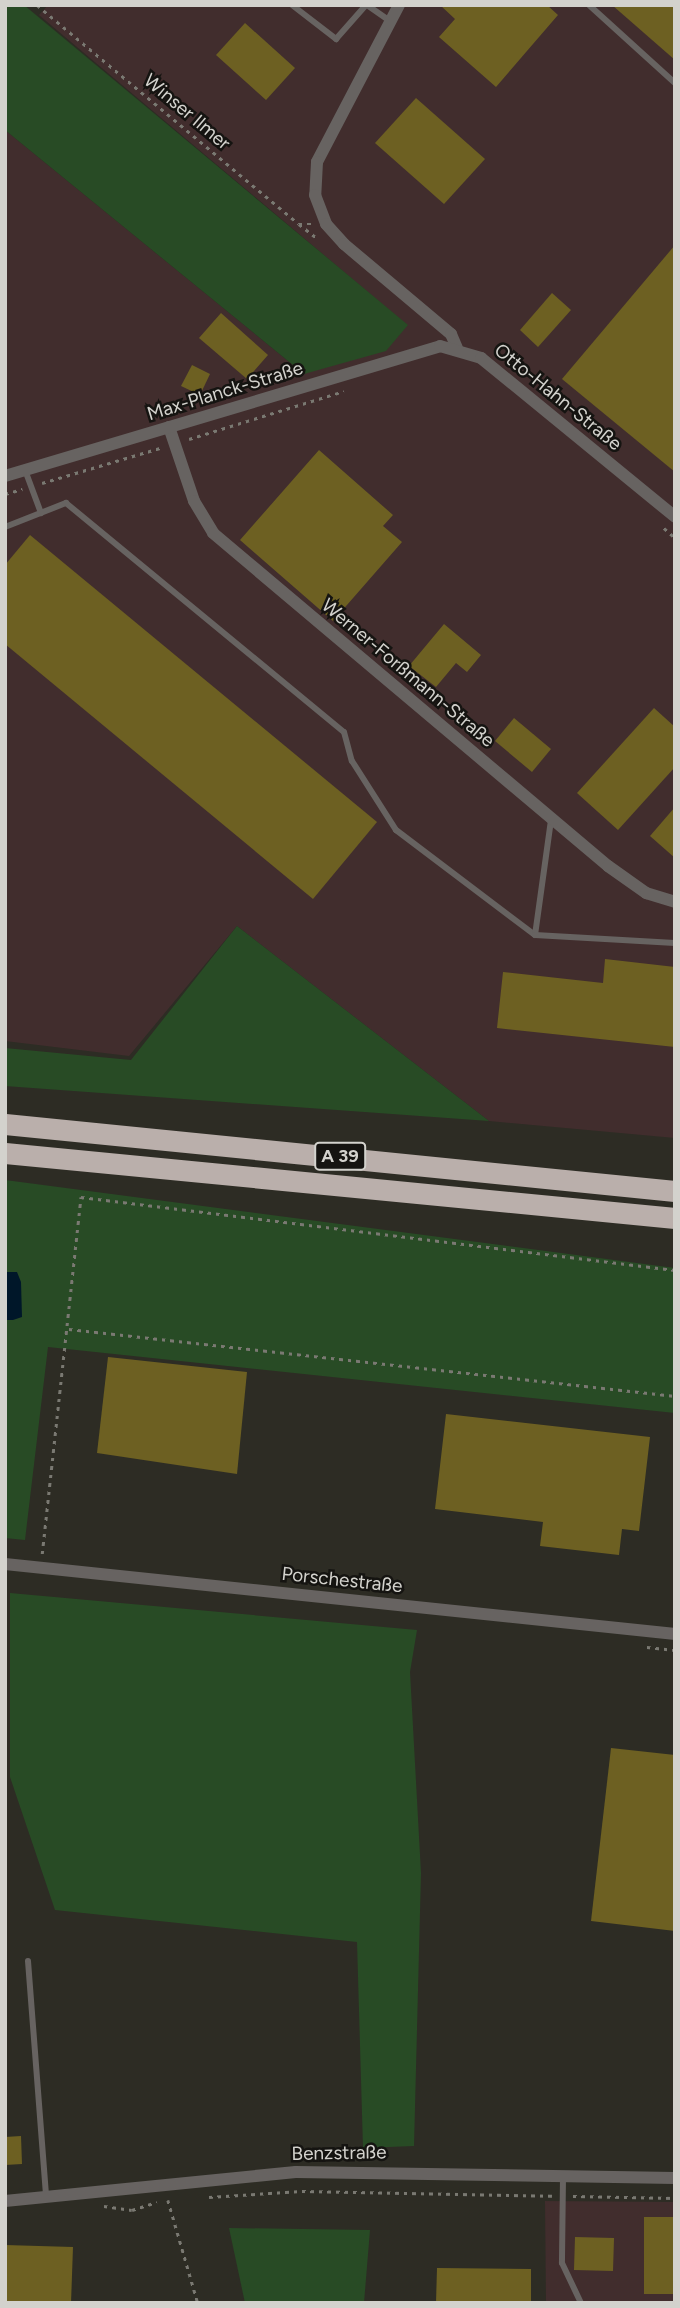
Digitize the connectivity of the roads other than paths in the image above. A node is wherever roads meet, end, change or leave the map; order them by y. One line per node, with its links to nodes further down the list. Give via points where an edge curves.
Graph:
1 (292, 5): 2 (lane, via 339,39)
2 (366, 5): 5 (lane)
3 (398, 5): 5 (street)
4 (589, 5): 6 (lane)
5 (390, 21): 7 (street, Otto-Hahn-Straße, via 317,162 315,195 326,224 451,334)
6 (675, 83)
7 (457, 348): 8 (street, Max-Planck-Straße, via 440,346); 12 (street, Otto-Hahn-Straße, via 481,358)
8 (169, 428): 9 (street, Max-Planck-Straße); 14 (street, Werner-Forßmann-Straße, via 194,501 213,533)
9 (25, 470): 10 (street, Max-Planck-Straße); 11 (lane)
10 (5, 476)
11 (41, 513): 13 (lane); 16 (lane, via 66,503 344,732 352,761 396,830)
12 (675, 517)
13 (5, 527)
14 (551, 818): 15 (street, Werner-Forßmann-Straße, via 646,893); 16 (lane)
15 (675, 902)
16 (536, 935): 17 (lane)
17 (675, 943)
18 (5, 1124): 20 (highway, A 39)
19 (5, 1153): 21 (highway, A 39)
20 (675, 1191)
21 (675, 1218)
22 (5, 1564): 23 (street, Porschestraße)
23 (675, 1634)
24 (28, 1961): 27 (lane)
25 (563, 2175): 26 (street, Benzstraße); 27 (street, Benzstraße, via 296,2172); 29 (lane, via 562,2263)
26 (675, 2178)
27 (46, 2196): 28 (street, Benzstraße)
28 (5, 2201)
29 (581, 2303)

